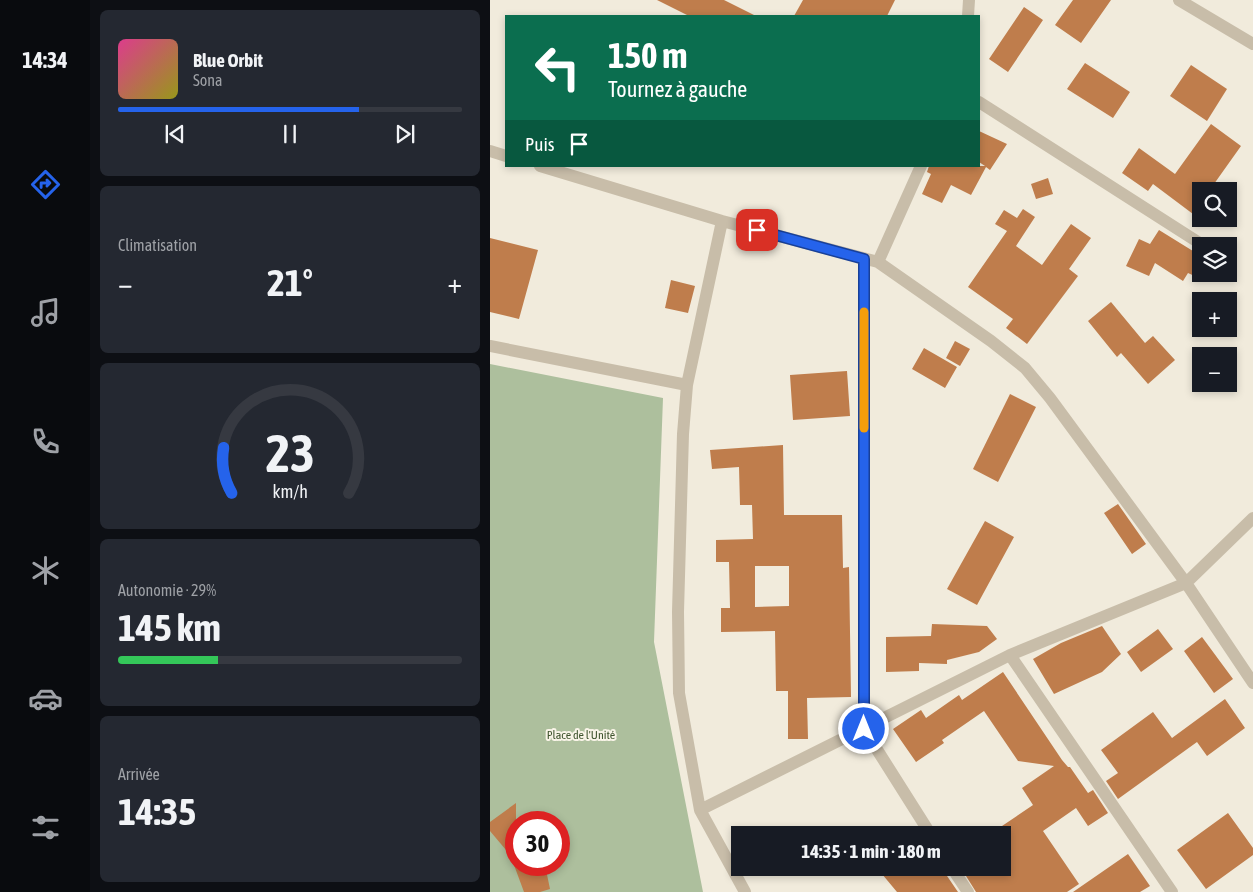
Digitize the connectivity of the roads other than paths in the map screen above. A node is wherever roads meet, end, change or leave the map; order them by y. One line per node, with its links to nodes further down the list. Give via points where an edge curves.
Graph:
1 (969, 0): 3 (street)
2 (1179, 0): 4 (street)
3 (968, 15)
4 (1253, 44)
5 (980, 103): 11 (street)
6 (490, 151): 7 (street)
7 (505, 156)
8 (543, 167): 10 (street)
9 (922, 167): 13 (street)
10 (722, 221): 12 (street); 15 (street)
11 (1192, 238)
12 (864, 259): 13 (street); 20 (street)
13 (878, 262): 17 (street, via 1025,368)
14 (490, 346): 15 (street)
15 (687, 385): 21 (street, via 678,612 679,693)
16 (1253, 518): 17 (street)
17 (1186, 583): 18 (street); 19 (street)
18 (1010, 655): 20 (street); 26 (street)
19 (1253, 683)
20 (864, 729): 21 (street); 22 (street)
21 (700, 810): 24 (street)
22 (925, 826)
23 (957, 876): 25 (street)
24 (745, 892)
25 (968, 892)
26 (1172, 892)

